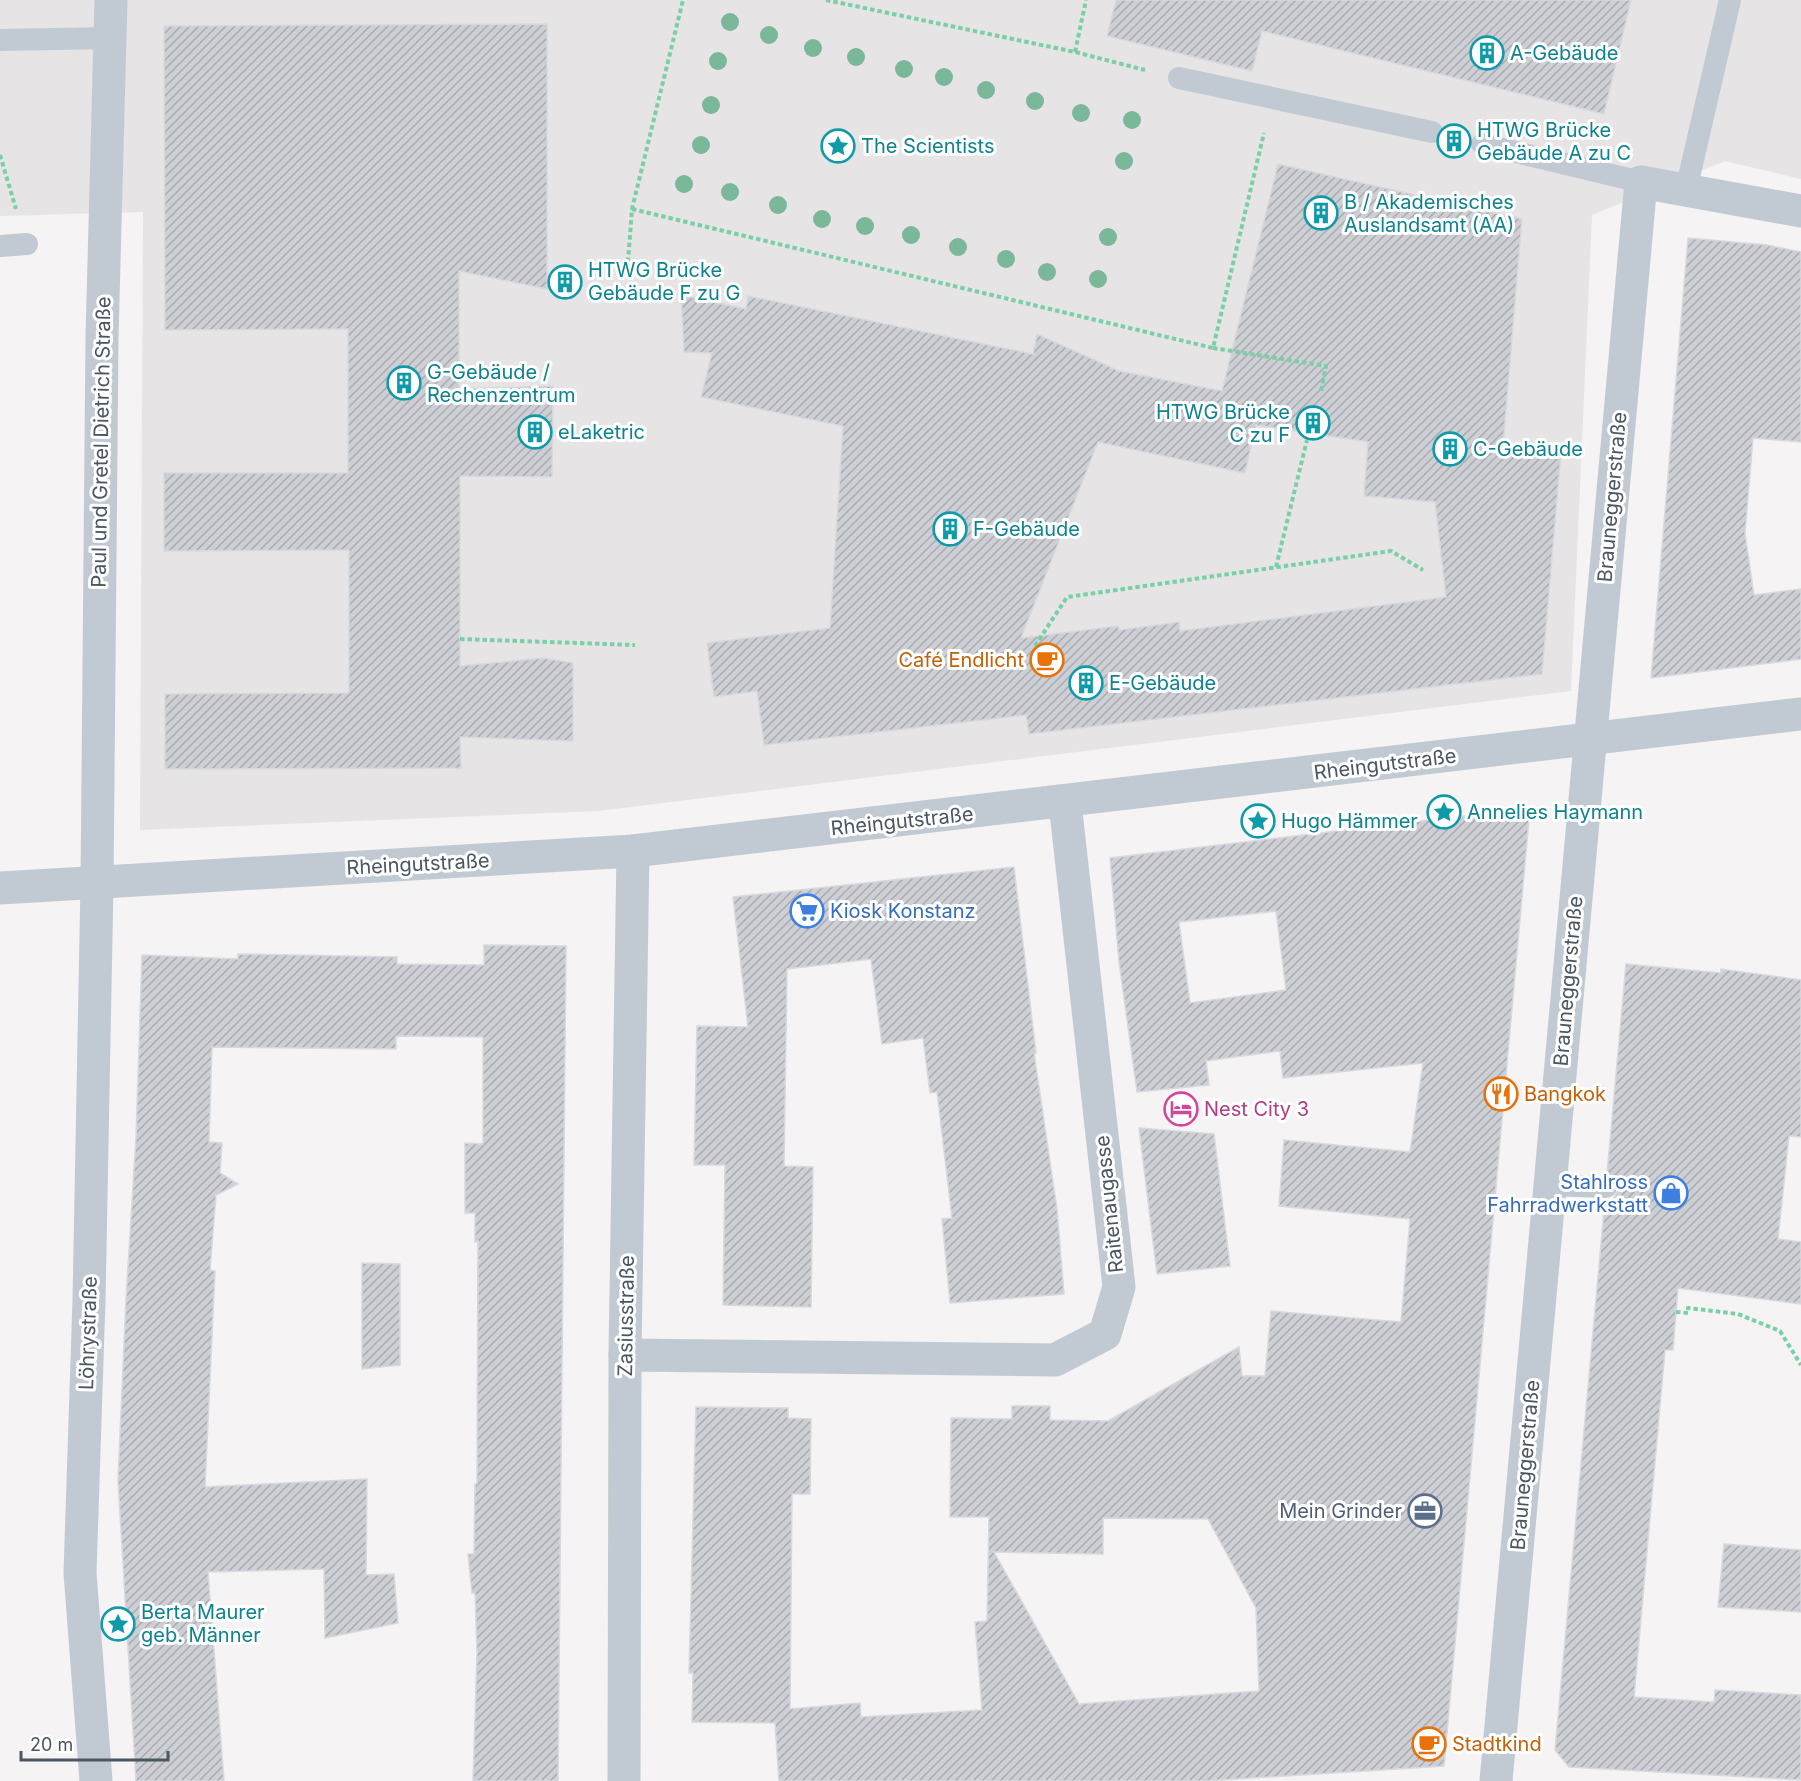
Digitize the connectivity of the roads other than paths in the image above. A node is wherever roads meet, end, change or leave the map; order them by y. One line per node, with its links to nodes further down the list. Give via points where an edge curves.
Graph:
1 (111, 0): 3 (street, Paul und Gretel Dietrich Straße)
2 (1730, 0): 9 (lane)
3 (110, 38): 4 (lane); 17 (street, Paul und Gretel Dietrich Straße, via 102,337)
4 (0, 40)
5 (1179, 78): 6 (lane)
6 (1432, 132)
7 (1482, 144): 8 (lane)
8 (1641, 182): 9 (street); 14 (street, Brauneggerstraße)
9 (1686, 190): 10 (street)
10 (1801, 211)
11 (27, 244): 12 (lane)
12 (0, 246)
13 (1801, 714): 14 (street, Rheingutstraße)
14 (1590, 739): 15 (street, Rheingutstraße); 19 (street, Brauneggerstraße)
15 (1065, 803): 16 (street, Rheingutstraße); 21 (street, Raitenaugasse, via 1119,1287 1105,1334 1055,1360)
16 (633, 851): 17 (street, Rheingutstraße); 21 (street, Zasiusstraße)
17 (98, 884): 18 (street, Rheingutstraße); 22 (street, Löhrystraße, via 80,1574)
18 (0, 888)
19 (1550, 1185): 20 (lane); 24 (street, Brauneggerstraße)
20 (1606, 1187)
21 (625, 1355): 23 (street, Zasiusstraße)
22 (96, 1781)
23 (624, 1781)
24 (1496, 1781)

